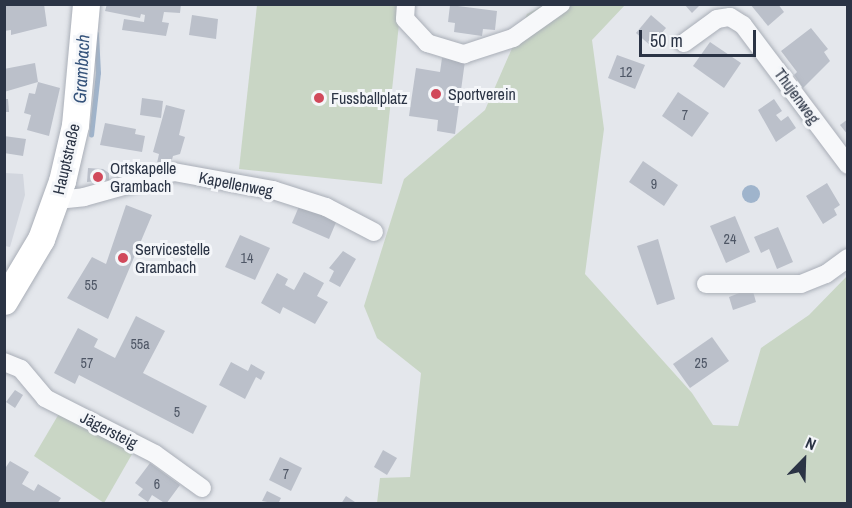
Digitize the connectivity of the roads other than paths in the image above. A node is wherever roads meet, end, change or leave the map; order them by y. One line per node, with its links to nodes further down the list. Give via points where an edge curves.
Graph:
1 (86, 4): 6 (main road, Hauptstraße, via 75,125)
2 (561, 4): 3 (street, via 513,38 464,54 427,43)
3 (406, 12)
4 (684, 43): 5 (street, Thujenweg, via 717,19 730,17 743,25)
5 (848, 165)
6 (57, 200): 7 (street, Kapellenweg, via 84,197 174,172 273,190 326,207); 10 (main road, Hauptstraße, via 30,260)
7 (374, 232)
8 (848, 258): 9 (street, via 826,274 801,284)
9 (706, 284)
10 (4, 301)
11 (13, 365): 12 (street, Jägersteig, via 45,398 155,454)
12 (202, 488)

